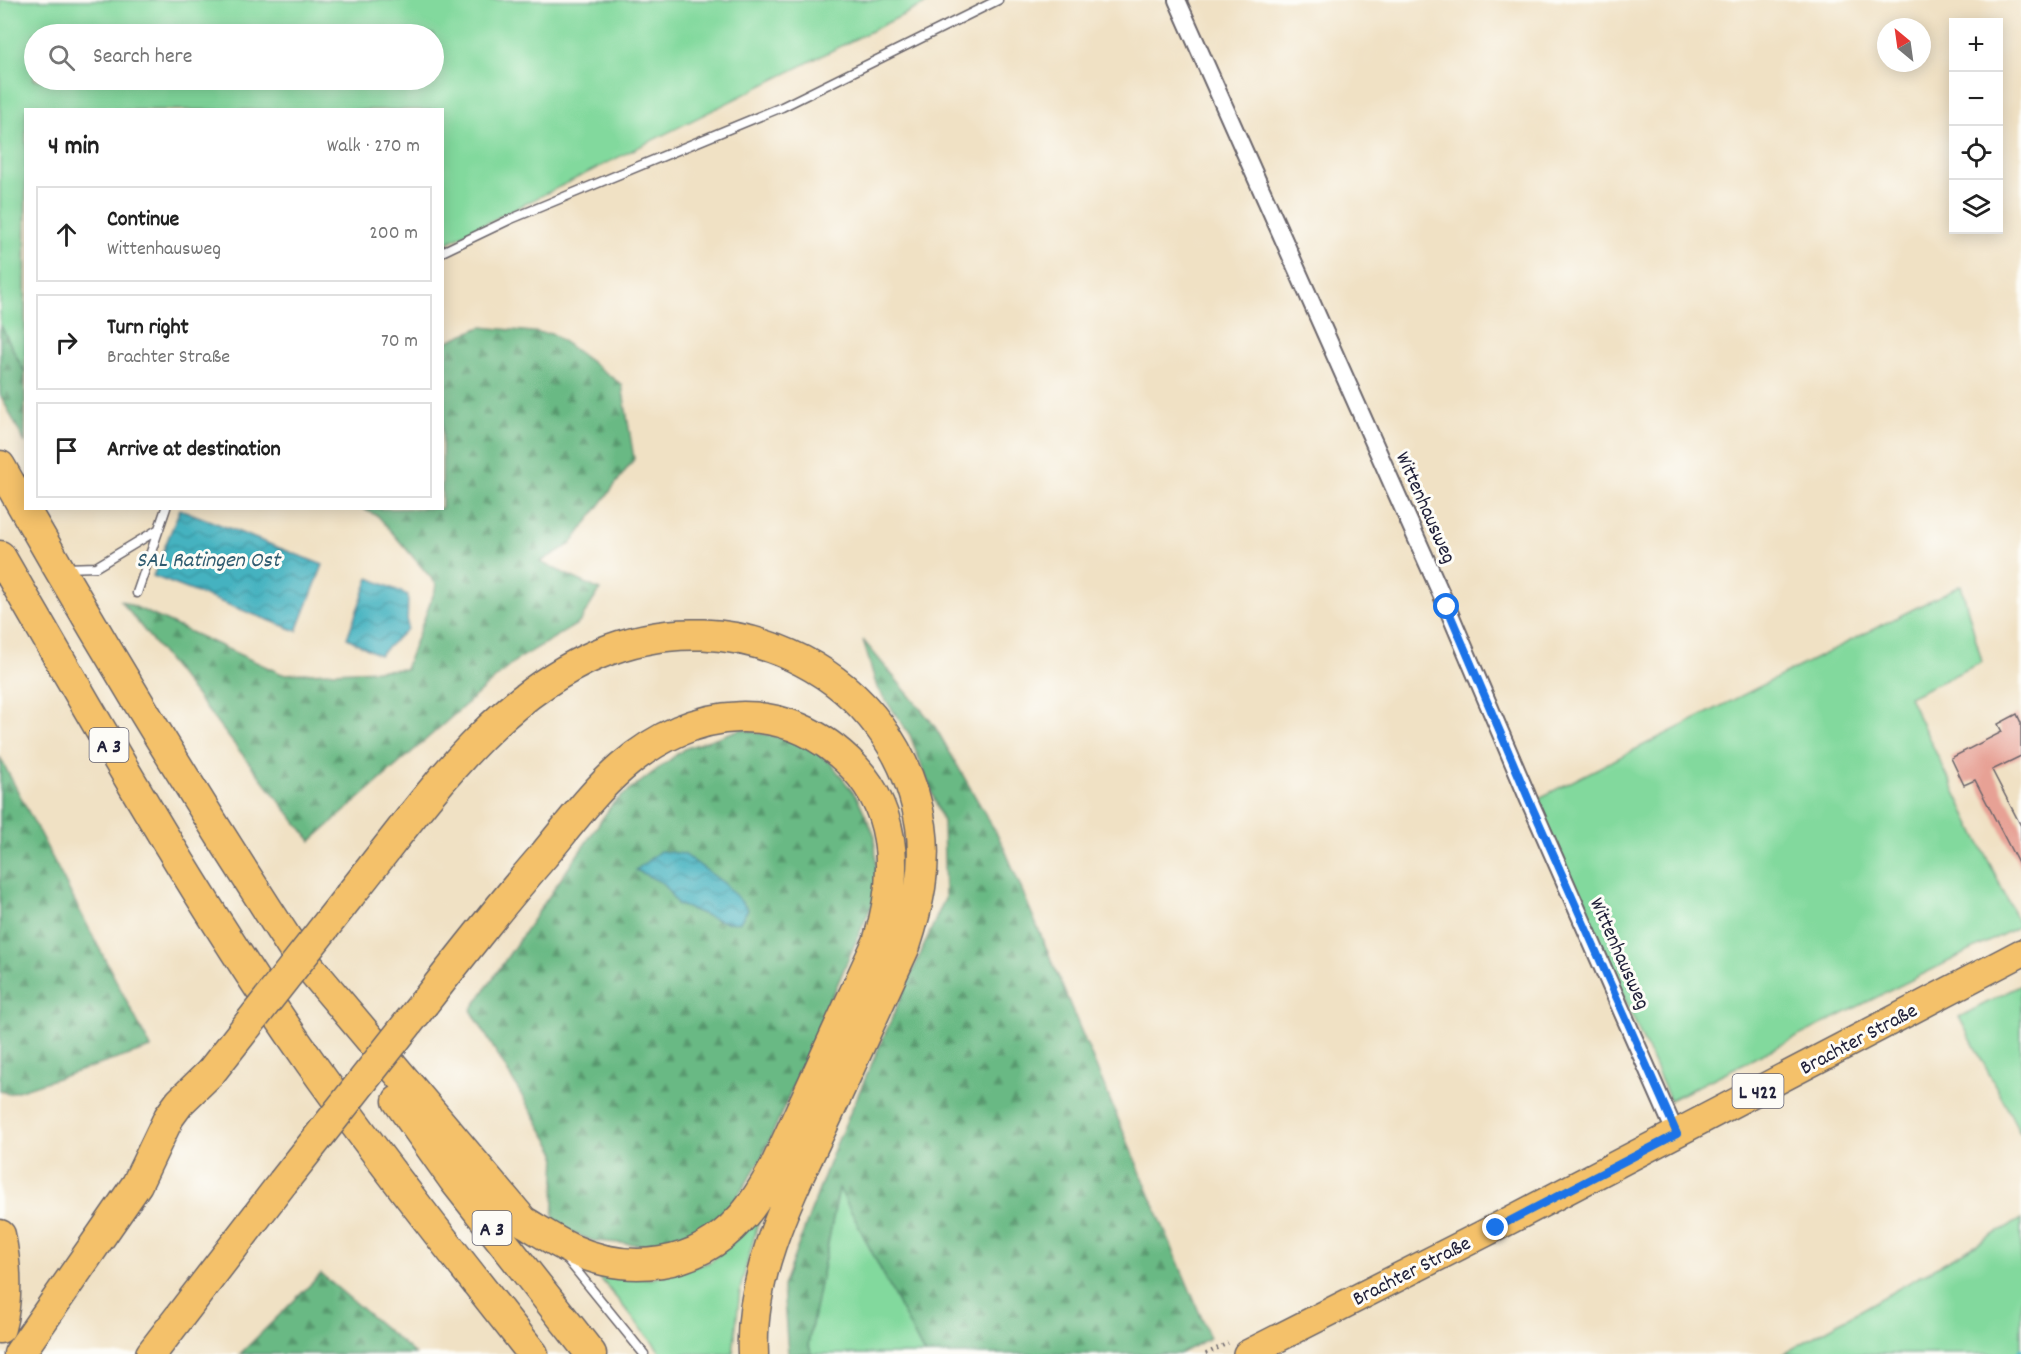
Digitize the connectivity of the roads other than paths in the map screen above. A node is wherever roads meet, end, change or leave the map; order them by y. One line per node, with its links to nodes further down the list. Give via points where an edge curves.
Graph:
1 (998, 0): 3 (lane, via 782,107 511,219)
2 (1177, 0): 15 (street, Wittenhausweg)
3 (444, 251)
4 (0, 466): 5 (highway, A 3)
5 (24, 508)
6 (25, 510): 10 (highway, A 3)
7 (165, 510): 8 (lane)
8 (159, 529): 10 (lane, via 96,567); 11 (lane)
9 (0, 556): 22 (highway, A 3, via 143,804 310,1062 416,1207)
10 (58, 568): 12 (highway, A 3, via 196,799)
11 (137, 593)
12 (290, 944): 17 (highway, via 523,1221); 23 (highway, A 3, via 454,1180)
13 (2021, 953): 15 (main road, Brachter Straße / L 422)
14 (211, 1072): 19 (highway, via 169,1117 137,1184); 20 (highway, via 176,1131 129,1232); 25 (highway, bridge, via 453,767 488,730 546,682 597,654 676,634 722,634 747,639 812,665 857,700 877,722 903,765 921,826 922,869 917,909 905,946 786,1205 761,1276)
15 (1677, 1134): 26 (main road, Brachter Straße / L 422)
16 (0, 1235): 18 (highway, via 5,1310)
17 (549, 1237): 21 (highway, bridge, via 591,1257 618,1263 674,1261 700,1251 741,1219 774,1169 878,942 891,891 892,857 886,823 868,785 831,746 792,725 743,716 705,721 645,748 606,782 513,891); 24 (lane)
18 (0, 1328)
19 (19, 1354)
20 (44, 1354)
21 (151, 1354)
22 (533, 1354)
23 (591, 1354)
24 (644, 1354)
25 (753, 1354)
26 (1247, 1354)

